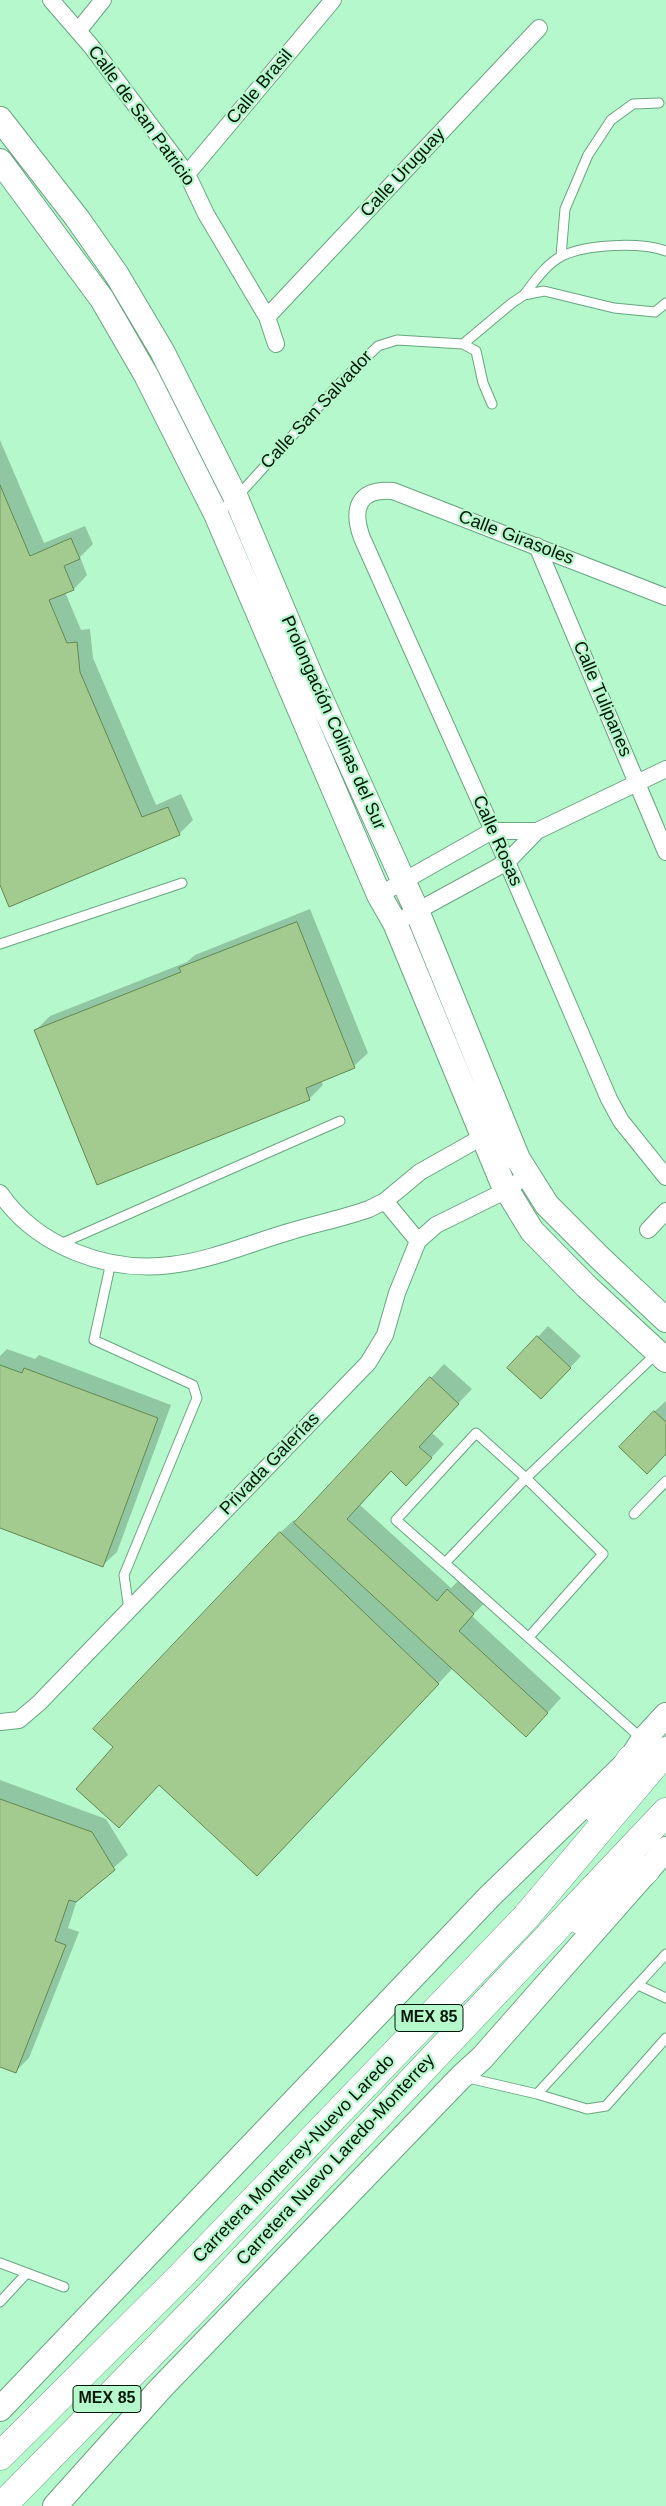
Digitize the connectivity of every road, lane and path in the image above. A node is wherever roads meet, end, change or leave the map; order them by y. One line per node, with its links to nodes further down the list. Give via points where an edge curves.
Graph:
1 (51, 0): 5 (street, Calle de San Patricio)
2 (103, 0): 5 (street)
3 (333, 0): 9 (street, Calle Brasil)
4 (539, 28): 14 (street, Calle Uruguay)
5 (78, 31): 9 (street, Calle de San Patricio)
6 (659, 103): 11 (lane, via 633,104 611,120 596,142 578,173 565,210)
7 (0, 119): 19 (street, Prolongación Colinas del Sur, via 117,275 162,351)
8 (0, 161): 20 (street, Prolongación Colinas del Sur, via 102,299 146,375)
9 (187, 174): 14 (street, Calle de San Patricio, via 206,214)
10 (666, 251): 11 (lane, via 654,247 618,246)
11 (561, 256): 12 (lane, via 542,272)
12 (524, 295): 13 (lane, via 544,291 614,308 655,312); 16 (lane)
13 (666, 303)
14 (267, 317): 15 (street, Calle de San Patricio)
15 (276, 344)
16 (463, 344): 17 (lane, via 476,351 483,383); 19 (lane, Calle San Salvador, via 398,340 378,346)
17 (492, 404)
18 (365, 496): 21 (street, Calle Girasoles, via 380,490 393,491); 25 (street, Calle Rosas, via 356,517 362,538)
19 (236, 498): 20 (lane, Calle San Salvador); 29 (street, Prolongación Colinas del Sur)
20 (216, 514): 31 (street, Prolongación Colinas del Sur)
21 (537, 546): 22 (street, Calle Girasoles); 24 (street, Calle Tulipanes)
22 (666, 597)
23 (666, 769): 24 (street)
24 (638, 782): 26 (street); 27 (street, Calle Tulipanes)
25 (492, 831): 26 (street); 28 (street, Calle Rosas); 29 (street)
26 (537, 831): 28 (street)
27 (666, 852)
28 (507, 862): 32 (street); 39 (street, Calle Rosas, via 609,1099 621,1120)
29 (402, 882): 31 (street); 32 (street, Prolongación Colinas del Sur)
30 (182, 883): 34 (lane)
31 (379, 895): 33 (street, Prolongación Colinas del Sur)
32 (417, 911): 33 (street); 36 (street, Prolongación Colinas del Sur)
33 (395, 923): 37 (street, Prolongación Colinas del Sur)
34 (0, 944)
35 (340, 1122): 46 (lane)
36 (504, 1123): 37 (street); 38 (street, Prolongación Colinas del Sur, via 518,1159)
37 (484, 1136): 40 (street, Prolongación Colinas del Sur); 42 (street, via 420,1172)
38 (528, 1174): 40 (street, Privada Galerías); 48 (street, Prolongación Colinas del Sur, via 547,1205)
39 (666, 1177)
40 (507, 1190): 45 (street, Privada Galerías, via 436,1225); 49 (street, Prolongación Colinas del Sur, via 532,1230 586,1286)
41 (0, 1193): 46 (street, via 24,1221)
42 (385, 1202): 45 (street); 47 (street, via 349,1216 171,1265)
43 (666, 1211): 44 (street)
44 (648, 1230)
45 (418, 1241): 54 (street, Privada Galerías, via 384,1335 368,1363)
46 (58, 1245): 47 (street)
47 (111, 1262): 54 (lane, via 94,1340 193,1385 197,1398 124,1575)
48 (666, 1320)
49 (663, 1352): 50 (lane)
50 (526, 1478): 53 (lane); 53 (lane, via 476,1433 396,1520); 55 (lane, via 603,1554)
51 (666, 1481): 52 (lane)
52 (634, 1514)
53 (445, 1563): 55 (lane)
54 (130, 1610): 57 (street, Privada Galerías, via 39,1703 18,1720)
55 (529, 1637): 58 (lane)
56 (666, 1716): 58 (street)
57 (0, 1722)
58 (652, 1750): 73 (street, via 490,1896); 74 (highway, Carretera Monterrey-Nuevo Laredo / MEX 85, via 525,1918 181,2276)
59 (666, 1812): 63 (highway, Carretera Nuevo Laredo-Monterrey / MEX 85)
60 (666, 1849): 61 (street)
61 (646, 1870): 63 (highway); 67 (street, via 482,2058)
62 (666, 1954): 64 (lane)
63 (504, 1982): 75 (highway, Carretera Nuevo Laredo-Monterrey / MEX 85, via 213,2291)
64 (638, 1985): 65 (lane); 68 (lane)
65 (666, 1998)
66 (666, 2038): 68 (lane, via 606,2106 587,2109)
67 (461, 2077): 68 (lane); 76 (street, via 161,2388)
68 (538, 2094)
69 (0, 2263): 70 (lane)
70 (26, 2274): 71 (lane); 72 (lane)
71 (64, 2287)
72 (0, 2302)
73 (0, 2409)
74 (0, 2456)
75 (2, 2506)
76 (54, 2506)

